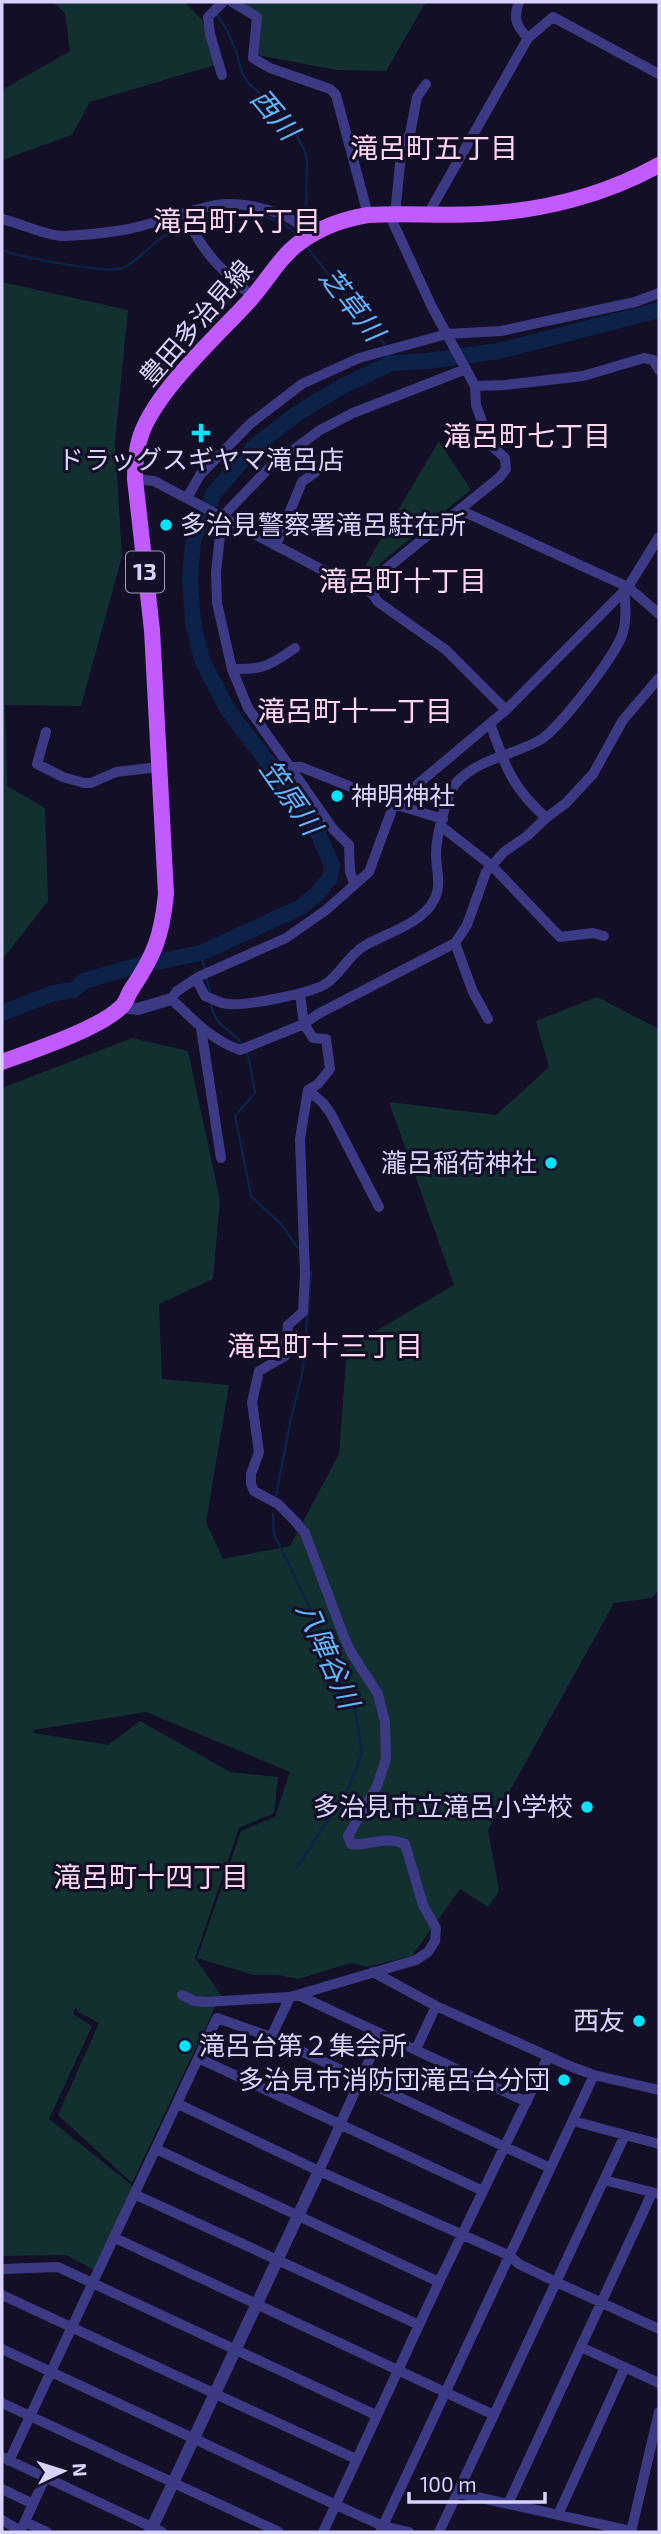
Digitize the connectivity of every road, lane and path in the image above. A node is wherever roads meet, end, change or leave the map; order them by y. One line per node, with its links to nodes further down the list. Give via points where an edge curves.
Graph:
1 (232, 2): 11 (street, via 257,17 253,58 336,94)
2 (519, 2): 4 (street, via 514,13)
3 (222, 3): 6 (street, via 208,17)
4 (527, 38): 5 (street, via 553,16); 10 (street)
5 (659, 74)
6 (222, 75)
7 (426, 84): 9 (street, via 417,97 410,134 402,145)
8 (659, 165): 10 (main road, 豊田多治見線 / 13, via 629,181 526,210)
9 (392, 214): 10 (main road, 豊田多治見線 / 13); 11 (main road, 豊田多治見線 / 13); 17 (street)
10 (428, 214)
11 (368, 215): 14 (main road, 豊田多治見線 / 13)
12 (2, 219): 13 (street, via 59,236)
13 (189, 221): 14 (street, via 225,204 273,211 297,221); 16 (street, via 217,267)
14 (305, 236): 16 (main road, 豊田多治見線 / 13)
15 (659, 293): 17 (street, via 501,331)
16 (253, 297): 22 (main road, 豊田多治見線 / 13, via 162,396 138,444)
17 (447, 334): 18 (street); 23 (street, via 359,358 302,384 225,449 200,475)
18 (466, 369): 20 (street); 25 (street, via 320,430 270,467)
19 (659, 370): 20 (street, via 653,360 644,358 583,376)
20 (475, 386): 24 (street, via 486,433 505,458 506,468)
21 (322, 467): 27 (street, via 302,482)
22 (135, 479): 23 (street, via 153,481); 38 (main road, 豊田多治見線 / 13, via 152,630)
23 (187, 498): 25 (street)
24 (460, 510): 28 (street); 29 (street, via 387,568)
25 (222, 517): 27 (street); 32 (street, via 216,603)
26 (659, 537): 28 (street)
27 (276, 545): 29 (street, via 349,584)
28 (626, 589): 30 (street); 34 (street); 37 (street, via 623,634 612,656 543,738)
29 (371, 590): 34 (street, via 378,602 446,650)
30 (659, 614)
31 (295, 649): 32 (street, via 257,670)
32 (232, 669): 39 (street, via 248,708)
33 (659, 678): 41 (street, via 622,720 593,774)
34 (506, 710): 35 (street)
35 (491, 723): 37 (street); 40 (street)
36 (46, 732): 38 (street, via 37,764 63,777 91,783 116,772)
37 (501, 755): 41 (street, via 523,797); 42 (street, via 456,784 447,797)
38 (159, 767): 50 (main road, 豊田多治見線 / 13, via 164,920 153,956)
39 (290, 767): 40 (street, via 335,779); 44 (street, via 349,845)
40 (394, 804): 42 (street); 44 (street, via 369,872)
41 (546, 818): 43 (street)
42 (442, 823): 43 (street); 48 (street, via 436,850 439,887 427,911 361,947 327,984)
43 (492, 866): 45 (street, via 560,937); 46 (street)
44 (354, 883): 47 (street, via 340,899 286,938)
45 (604, 936)
46 (455, 943): 51 (street, via 472,992); 52 (street)
47 (202, 976): 48 (street, via 205,996 222,1003); 49 (street)
48 (300, 994): 52 (street)
49 (171, 999): 50 (street, via 138,1009); 53 (street)
50 (126, 1000): 54 (main road, 豊田多治見線 / 13, via 103,1020)
51 (488, 1019)
52 (304, 1024): 53 (street, via 245,1048 222,1044); 55 (street, via 313,1038 326,1039 330,1069)
53 (201, 1028): 56 (street)
54 (2, 1062)
55 (308, 1090): 57 (street, via 331,1114); 58 (street, via 300,1139 303,1312 288,1325 285,1356 259,1371 252,1402 259,1452 251,1483 254,1491 278,1504 305,1533 344,1637 378,1694 385,1722 386,1759 377,1786 348,1836 351,1844 393,1839 405,1844 423,1905 436,1928 428,1952)
56 (221, 1158)
57 (379, 1207)
58 (373, 1972): 60 (street); 61 (street)
59 (182, 1995): 60 (street, via 205,2002)
60 (294, 1996): 62 (street); 63 (street)
61 (436, 2006): 64 (street); 65 (street)
62 (381, 2034): 64 (street); 68 (street)
63 (271, 2037): 66 (street, via 217,2018); 68 (street)
64 (416, 2049): 70 (street)
65 (548, 2057): 67 (street); 70 (street)
66 (198, 2058): 71 (street); 73 (street)
67 (594, 2076): 69 (street); 72 (street)
68 (362, 2078): 73 (street); 76 (street)
69 (659, 2090)
70 (527, 2102): 76 (street)
71 (178, 2104): 77 (street); 79 (street)
72 (573, 2121): 74 (street); 78 (street)
73 (340, 2124): 79 (street); 81 (street)
74 (625, 2134): 75 (street); 80 (street)
75 (659, 2144)
76 (505, 2146): 78 (street); 81 (street)
77 (156, 2149): 83 (street); 84 (street)
78 (550, 2168): 87 (street)
79 (319, 2171): 84 (street); 85 (street)
80 (604, 2180): 82 (street); 91 (street)
81 (483, 2191): 85 (street)
82 (656, 2193): 94 (street)
83 (135, 2194): 86 (street); 88 (street)
84 (298, 2216): 88 (street); 90 (street)
85 (461, 2235): 87 (street); 90 (street)
86 (115, 2238): 92 (street); 95 (street)
87 (510, 2256): 91 (street); 107 (street)
88 (277, 2260): 95 (street); 96 (street)
89 (2, 2269): 92 (street, via 58,2267)
90 (439, 2282): 96 (street)
91 (556, 2282): 94 (street); 111 (street)
92 (93, 2283): 97 (street); 101 (street)
93 (2, 2295): 97 (street)
94 (601, 2302): 98 (street); 99 (street)
95 (257, 2305): 101 (street); 103 (street)
96 (419, 2325): 103 (street)
97 (72, 2328): 104 (street); 106 (street)
98 (659, 2329)
99 (581, 2347): 102 (street); 121 (street)
100 (2, 2349): 104 (street)
101 (235, 2349): 106 (street); 110 (street)
102 (625, 2367): 105 (street); 123 (street)
103 (398, 2371): 107 (street); 110 (street)
104 (51, 2372): 112 (street); 113 (street)
105 (659, 2383)
106 (215, 2393): 113 (street); 115 (street)
107 (445, 2393): 111 (street); 126 (street)
108 (2, 2403): 112 (street)
109 (659, 2412): 133 (street)
110 (376, 2415): 115 (street)
111 (494, 2415): 119 (street)
112 (31, 2417): 114 (street); 117 (street)
113 (194, 2439): 117 (street); 122 (street)
114 (6, 2459): 116 (street)
115 (356, 2459): 122 (street)
116 (45, 2478): 120 (street); 127 (street)
117 (173, 2483): 127 (street); 129 (street)
118 (2, 2489): 120 (street)
119 (458, 2493): 121 (street); 132 (street)
120 (33, 2504): 125 (street)
121 (508, 2504): 123 (street)
122 (336, 2505): 126 (street); 130 (street)
123 (558, 2515): 133 (street)
124 (2, 2520): 125 (street)
125 (22, 2528): 128 (street)
126 (382, 2529): 131 (street)
127 (154, 2531)
128 (47, 2532)
129 (279, 2532)
130 (323, 2532)
131 (409, 2532)
132 (439, 2532)
133 (631, 2532)

